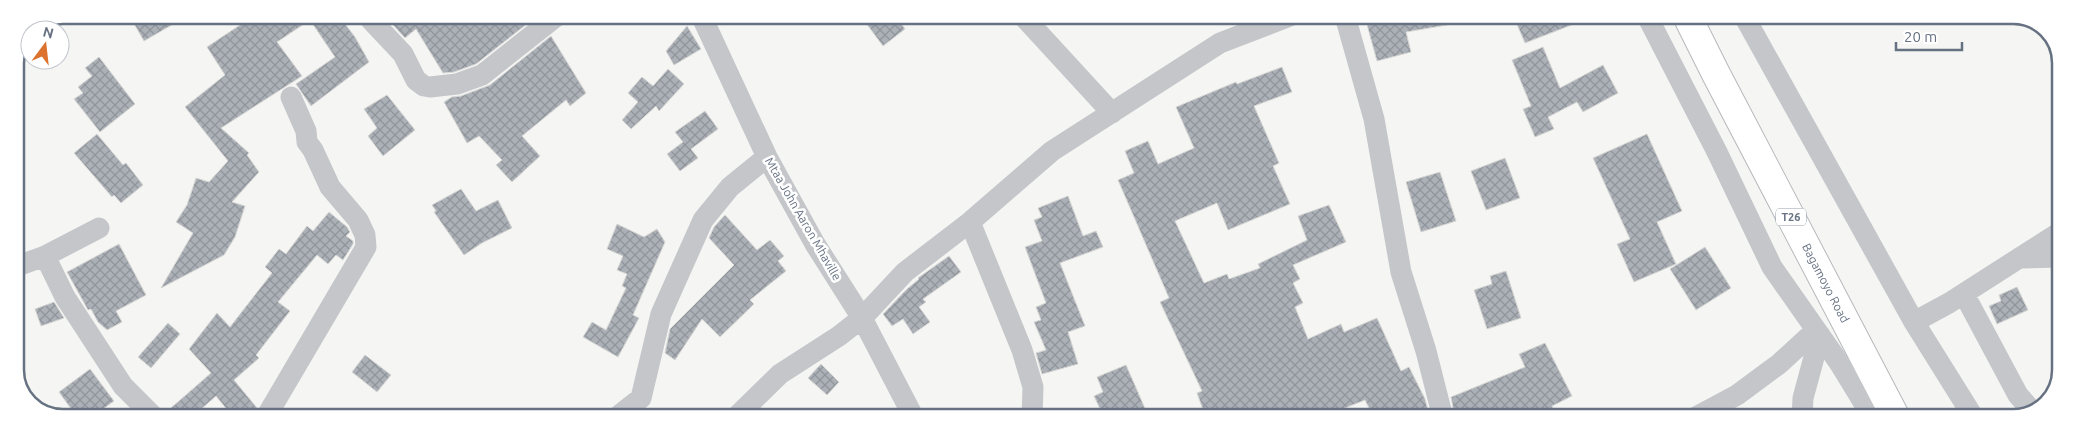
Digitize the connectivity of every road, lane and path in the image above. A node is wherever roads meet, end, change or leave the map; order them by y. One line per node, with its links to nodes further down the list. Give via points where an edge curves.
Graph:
1 (375, 24): 2 (street, via 403,54 416,80 430,87 457,84 482,75)
2 (547, 24)
3 (705, 24): 12 (street, Mtaa John Aaron Mhaville)
4 (1030, 24): 11 (street)
5 (1269, 24): 11 (street, via 1220,43)
6 (1347, 24): 31 (street, via 1374,119 1401,272)
7 (1651, 24): 23 (street, via 1772,267)
8 (1691, 24): 35 (highway, Bagamoyo Road / T26)
9 (1748, 24): 22 (street)
10 (291, 97): 26 (street, via 307,142 330,187 358,220 366,247)
11 (1112, 113): 13 (street, via 1052,151)
12 (767, 158): 21 (street, Mtaa John Aaron Mhaville, via 815,244); 27 (street, via 730,187 703,220 661,314 641,398)
13 (970, 222): 21 (street, via 905,272); 30 (street, via 1022,350 1033,387)
14 (99, 228): 16 (street)
15 (2052, 237): 18 (street)
16 (45, 256): 19 (street); 25 (street, via 64,297 123,386)
17 (2052, 257): 18 (street)
18 (2018, 258): 20 (street)
19 (24, 264)
20 (1964, 294): 22 (street); 24 (street, via 2018,395)
21 (862, 318): 28 (street, via 780,374); 29 (street, Mtaa John Aaron Mhaville)
22 (1914, 322): 36 (street)
23 (1818, 332): 32 (street, via 1737,395); 33 (street); 34 (street)
24 (2028, 406)
25 (146, 409)
26 (271, 409)
27 (627, 409)
28 (745, 409)
29 (909, 409)
30 (1032, 409)
31 (1441, 409)
32 (1711, 409)
33 (1802, 409)
34 (1867, 409)
35 (1891, 409)
36 (1968, 409)

